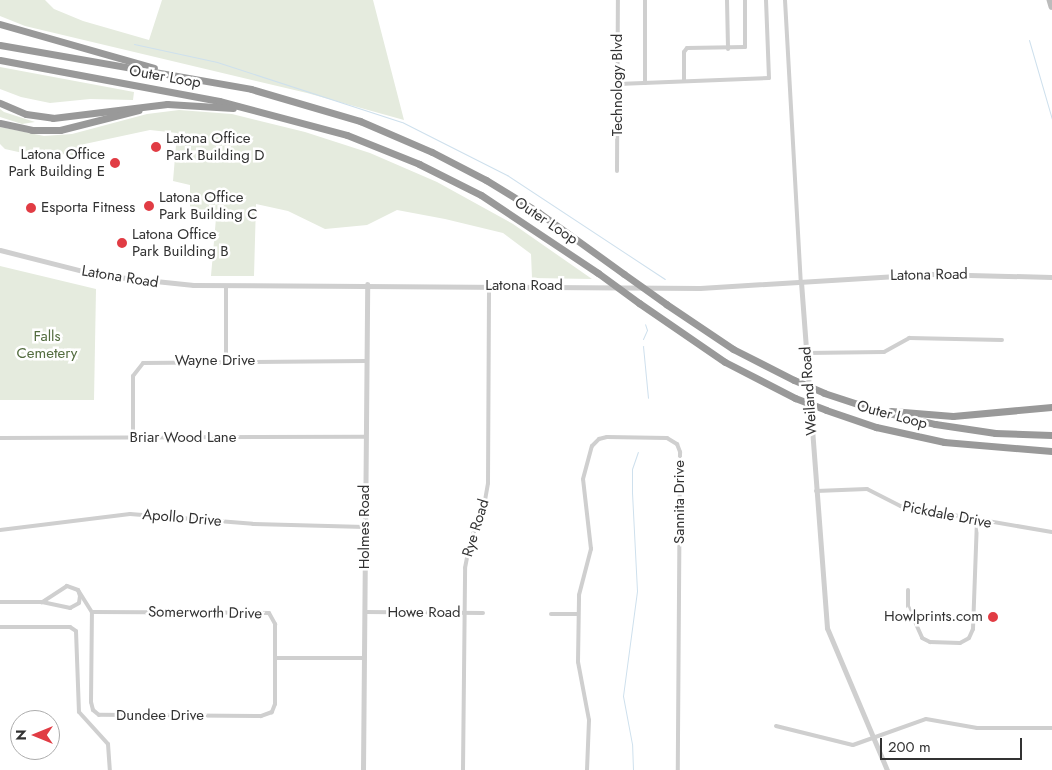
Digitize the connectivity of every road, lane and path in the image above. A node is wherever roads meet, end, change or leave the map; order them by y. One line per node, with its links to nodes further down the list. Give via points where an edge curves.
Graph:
1 (618, 0): 16 (street, Technology Blvd)
2 (645, 0): 15 (street)
3 (727, 0): 11 (street)
4 (745, 0): 11 (street, via 745,47)
5 (766, 0): 14 (street, via 769,78)
6 (785, 0): 24 (street, Weiland Road)
7 (1050, 0): 8 (main road)
8 (1052, 7)
9 (0, 24): 13 (highway)
10 (0, 45): 13 (highway, Outer Loop)
11 (728, 48): 14 (street, via 685,49)
12 (0, 60): 19 (highway, Outer Loop, via 219,101)
13 (200, 80): 33 (highway, Outer Loop, bridge, via 310,105 416,144 509,193 733,349 794,380)
14 (684, 82): 15 (street)
15 (646, 83): 16 (street)
16 (618, 84): 21 (street, Technology Blvd)
17 (0, 103): 18 (highway, via 26,114 53,118)
18 (173, 104): 19 (highway, via 207,104); 20 (highway, via 60,130 32,130)
19 (295, 119): 38 (highway, Outer Loop, bridge, via 379,147 450,179 518,218 725,362 795,398 885,429 944,442)
20 (0, 123)
21 (617, 171)
22 (0, 250): 26 (street, Latona Road, via 116,278)
23 (1052, 278): 24 (street, Latona Road, via 930,274)
24 (801, 282): 27 (street, Latona Road, via 704,288); 29 (street, Weiland Road)
25 (368, 284): 26 (street, Latona Road); 27 (street, Latona Road); 31 (street, Holmes Road)
26 (226, 286): 30 (street)
27 (489, 286): 50 (street, Rye Road, via 488,483 484,506 467,555)
28 (1002, 340): 29 (street, via 909,338 884,352)
29 (806, 354): 39 (street, Weiland Road)
30 (226, 361): 31 (street, Wayne Drive); 36 (street, Wayne Drive, via 156,361 139,366 133,376)
31 (366, 361): 37 (street, Holmes Road)
32 (1052, 407): 33 (highway, via 953,416)
33 (868, 408): 34 (highway, Outer Loop, via 961,429)
34 (1052, 435)
35 (0, 438): 36 (street, Briar Wood Lane)
36 (132, 438): 37 (street, Briar Wood Lane)
37 (365, 438): 41 (street, Holmes Road)
38 (1052, 451)
39 (816, 491): 40 (street, Pickdale Drive, via 867,489 901,506); 59 (street, Weiland Road, via 827,628)
40 (977, 521): 43 (street, Pickdale Drive); 45 (street, via 973,629 969,638 960,643 930,642 922,638 908,606)
41 (365, 526): 42 (street, Apollo Drive, via 253,524 130,514); 49 (street, Holmes Road)
42 (0, 530)
43 (1052, 532)
44 (78, 590): 47 (street, via 66,586); 47 (street, via 80,599 74,606); 48 (street)
45 (908, 590)
46 (0, 602): 47 (street)
47 (42, 602)
48 (92, 612): 55 (street, Somerworth Drive, via 265,612 274,620); 55 (street, Dundee Drive, via 91,702 99,715 265,716 272,712 275,704)
49 (365, 612): 50 (street, Howe Road); 56 (street, Holmes Road)
50 (465, 613): 51 (street, Howe Road); 62 (street, Rye Road)
51 (483, 613)
52 (550, 614): 53 (street)
53 (578, 614): 63 (street, Sannita Drive, via 578,672 590,736); 64 (street, Sannita Drive, via 580,588 591,549 582,488 592,446 607,437 671,439 679,447 681,458)
54 (0, 627): 60 (street, via 71,627 76,631 79,712 108,744)
55 (275, 658): 56 (street)
56 (364, 658): 61 (street, Holmes Road)
57 (776, 726): 59 (street, via 847,745)
58 (1052, 728): 59 (street, via 986,729 926,719)
59 (874, 739): 65 (street, Weiland Road)
60 (110, 770)
61 (363, 770)
62 (463, 770)
63 (587, 770)
64 (678, 770)
65 (887, 770)

